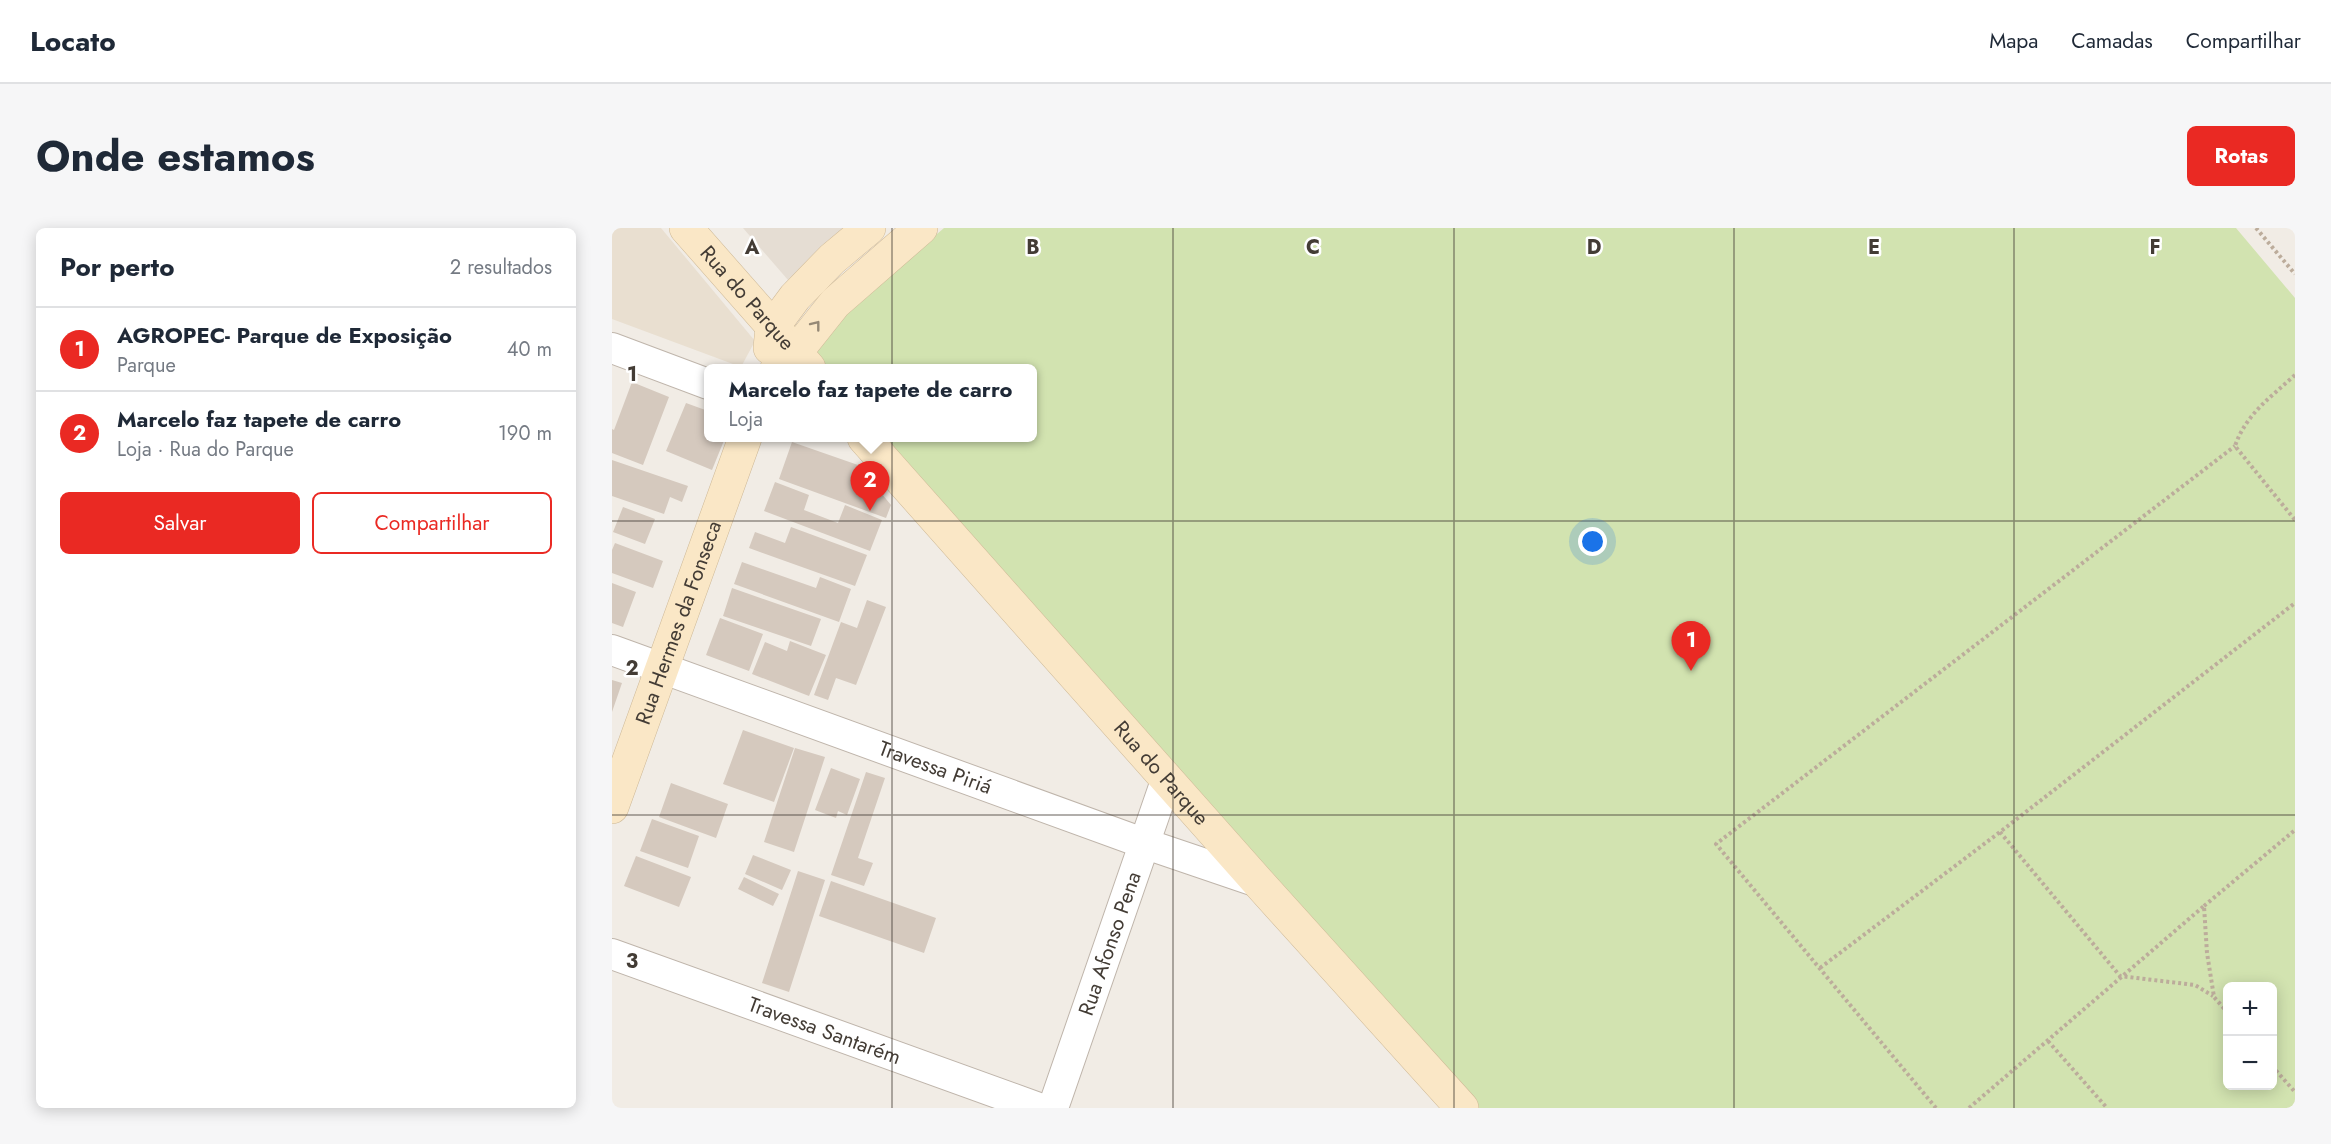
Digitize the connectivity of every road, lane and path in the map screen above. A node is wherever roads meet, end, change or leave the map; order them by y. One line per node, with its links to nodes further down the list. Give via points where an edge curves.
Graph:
1 (686, 228): 6 (street, Rua do Parque)
2 (869, 228): 6 (street, via 832,259)
3 (921, 228): 8 (street, one-way to 3, via 835,303)
4 (2256, 228): 5 (path)
5 (2295, 274)
6 (772, 328): 8 (street, Rua do Parque); 9 (street)
7 (612, 348): 11 (street)
8 (794, 363)
9 (768, 364)
10 (2295, 375): 14 (path, via 2251,414)
11 (704, 382)
12 (744, 442): 18 (street, Rua Hermes da Fonseca)
13 (868, 442): 19 (street, Rua do Parque)
14 (2235, 446): 15 (path); 27 (path, via 1716,844)
15 (2295, 520)
16 (2295, 603): 22 (path)
17 (612, 650): 18 (street, Travessa Piriá)
18 (661, 667): 20 (street, Rua Hermes da Fonseca); 23 (street, Travessa Piriá)
19 (1167, 778): 23 (street, Rua Afonso Pena); 24 (street, Rua do Parque)
20 (612, 807)
21 (2295, 830): 25 (path)
22 (2000, 832): 27 (path); 28 (path)
23 (1143, 843): 24 (street, Travessa Piriá); 35 (street, Rua Afonso Pena)
24 (1258, 882): 36 (street, Rua do Parque)
25 (2204, 906): 28 (path); 29 (path, via 2206,953)
26 (612, 954): 34 (street, Travessa Santarém)
27 (1820, 968): 37 (path)
28 (2120, 976): 29 (path, via 2195,985); 31 (path)
29 (2214, 997): 30 (path)
30 (2223, 1007)
31 (2048, 1041): 38 (path); 39 (path)
32 (2277, 1072): 33 (path)
33 (2295, 1092)
34 (1039, 1108)
35 (1053, 1108)
36 (1462, 1108)
37 (1936, 1108)
38 (1969, 1108)
39 (2107, 1108)

